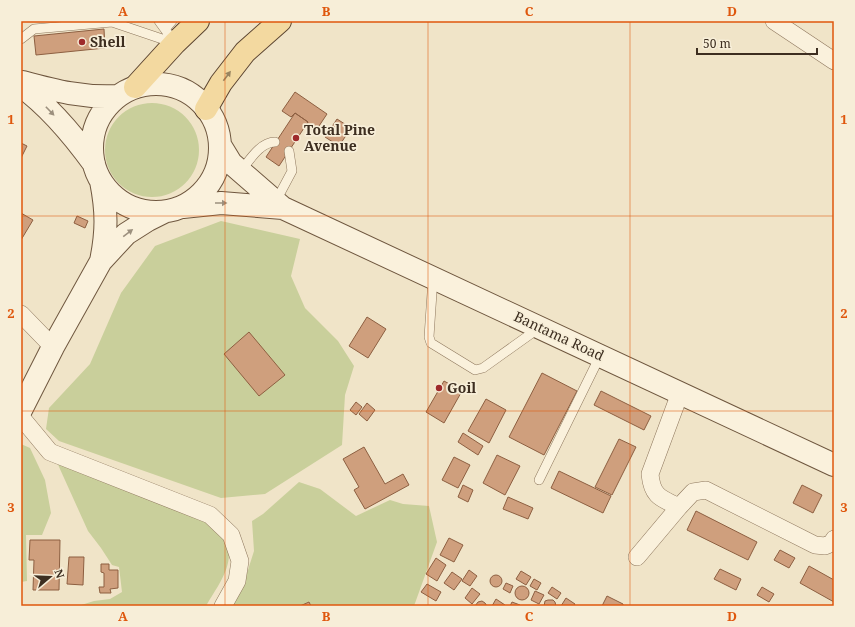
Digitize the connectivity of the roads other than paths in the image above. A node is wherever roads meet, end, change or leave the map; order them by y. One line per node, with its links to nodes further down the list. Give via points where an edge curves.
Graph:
1 (159, 21): 6 (lane)
2 (172, 21): 6 (lane)
3 (198, 21): 6 (main road)
4 (280, 21): 12 (main road, one-way to 4, via 221,83 245,52)
5 (774, 21): 8 (street)
6 (170, 36): 7 (lane, via 112,22 34,29); 11 (main road)
7 (21, 39)
8 (834, 61)
9 (21, 81): 11 (main road, via 68,94 97,97)
10 (21, 86): 17 (main road, one-way to 17, via 51,111 77,141)
11 (126, 92): 12 (main road, via 146,84 179,88 198,100); 17 (main road, via 102,112 97,121 92,142)
12 (206, 109): 14 (main road, via 216,126)
13 (275, 142): 16 (lane, via 262,146)
14 (220, 145): 16 (main road); 19 (main road, via 217,167 208,186 200,194)
15 (289, 151): 18 (lane, via 292,170)
16 (240, 172): 18 (main road)
17 (97, 173): 19 (main road, via 114,198 133,209 148,212); 20 (main road, via 104,200 106,224)
18 (280, 204): 19 (main road, one-way to 18, via 221,203); 21 (main road, Bantama Road)
19 (173, 209): 20 (main road, one-way to 19, via 126,234 148,220)
20 (101, 261): 24 (main road)
21 (433, 278): 23 (main road, Bantama Road); 23 (lane, via 429,337 431,343 475,370 483,368)
22 (21, 314): 24 (street)
23 (540, 328): 25 (main road, Bantama Road)
24 (53, 347): 27 (main road)
25 (600, 356): 26 (main road, Bantama Road); 30 (lane)
26 (680, 393): 29 (main road, Bantama Road); 31 (street, via 650,474 651,486 661,498)
27 (21, 410)
28 (21, 417): 34 (street, via 50,452 210,515 231,536 240,561 237,581)
29 (834, 465)
30 (539, 480)
31 (679, 507): 32 (street, via 693,492 706,490 815,545 825,546); 33 (street)
32 (834, 539)
33 (638, 557)
34 (223, 606)

